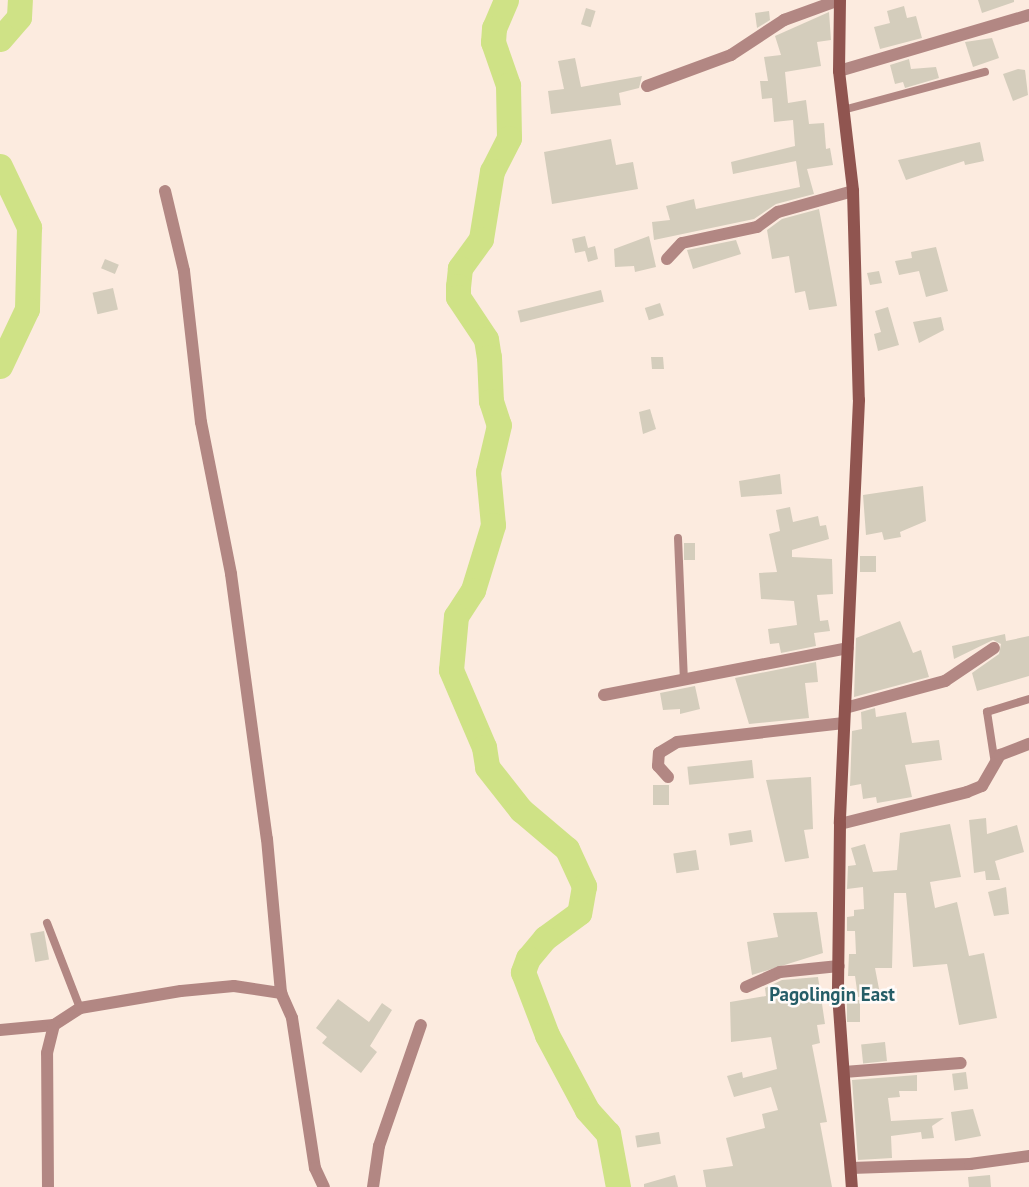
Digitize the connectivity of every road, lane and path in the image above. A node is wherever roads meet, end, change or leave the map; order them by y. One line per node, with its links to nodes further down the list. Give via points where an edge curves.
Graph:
1 (839, 0): 3 (street); 5 (street, via 784,20 731,55)
2 (1029, 15): 3 (street)
3 (839, 72): 6 (street)
4 (985, 72): 6 (lane)
5 (647, 86)
6 (843, 110): 8 (street)
7 (165, 191): 25 (street, via 184,271 202,422 231,574 267,839)
8 (853, 191): 9 (street, via 778,212 757,227 682,243); 11 (street, via 858,400)
9 (667, 259)
10 (678, 538): 13 (lane)
11 (847, 648): 13 (street); 16 (street)
12 (994, 648): 16 (street, via 945,681)
13 (684, 680): 14 (street)
14 (604, 695)
15 (1029, 700): 19 (lane, via 987,712)
16 (845, 708): 17 (street)
17 (844, 723): 20 (street, via 677,742 659,753 658,766); 21 (street)
18 (1029, 744): 19 (street, via 1011,749)
19 (995, 766): 21 (street, via 982,786 968,792)
20 (668, 777)
21 (840, 824): 23 (street)
22 (47, 923): 26 (lane)
23 (839, 966): 24 (street, via 780,972); 31 (street)
24 (746, 987)
25 (281, 993): 26 (street, via 234,986); 35 (street, via 292,1018 315,1168)
26 (80, 1008): 27 (street)
27 (54, 1025): 29 (street); 34 (street, via 46,1053)
28 (421, 1025): 36 (street, via 379,1146)
29 (0, 1030)
30 (961, 1063): 31 (street)
31 (844, 1072): 33 (street)
32 (1029, 1156): 33 (street, via 970,1164)
33 (851, 1168): 37 (street)
34 (48, 1187)
35 (324, 1187)
36 (372, 1187)
37 (852, 1187)

